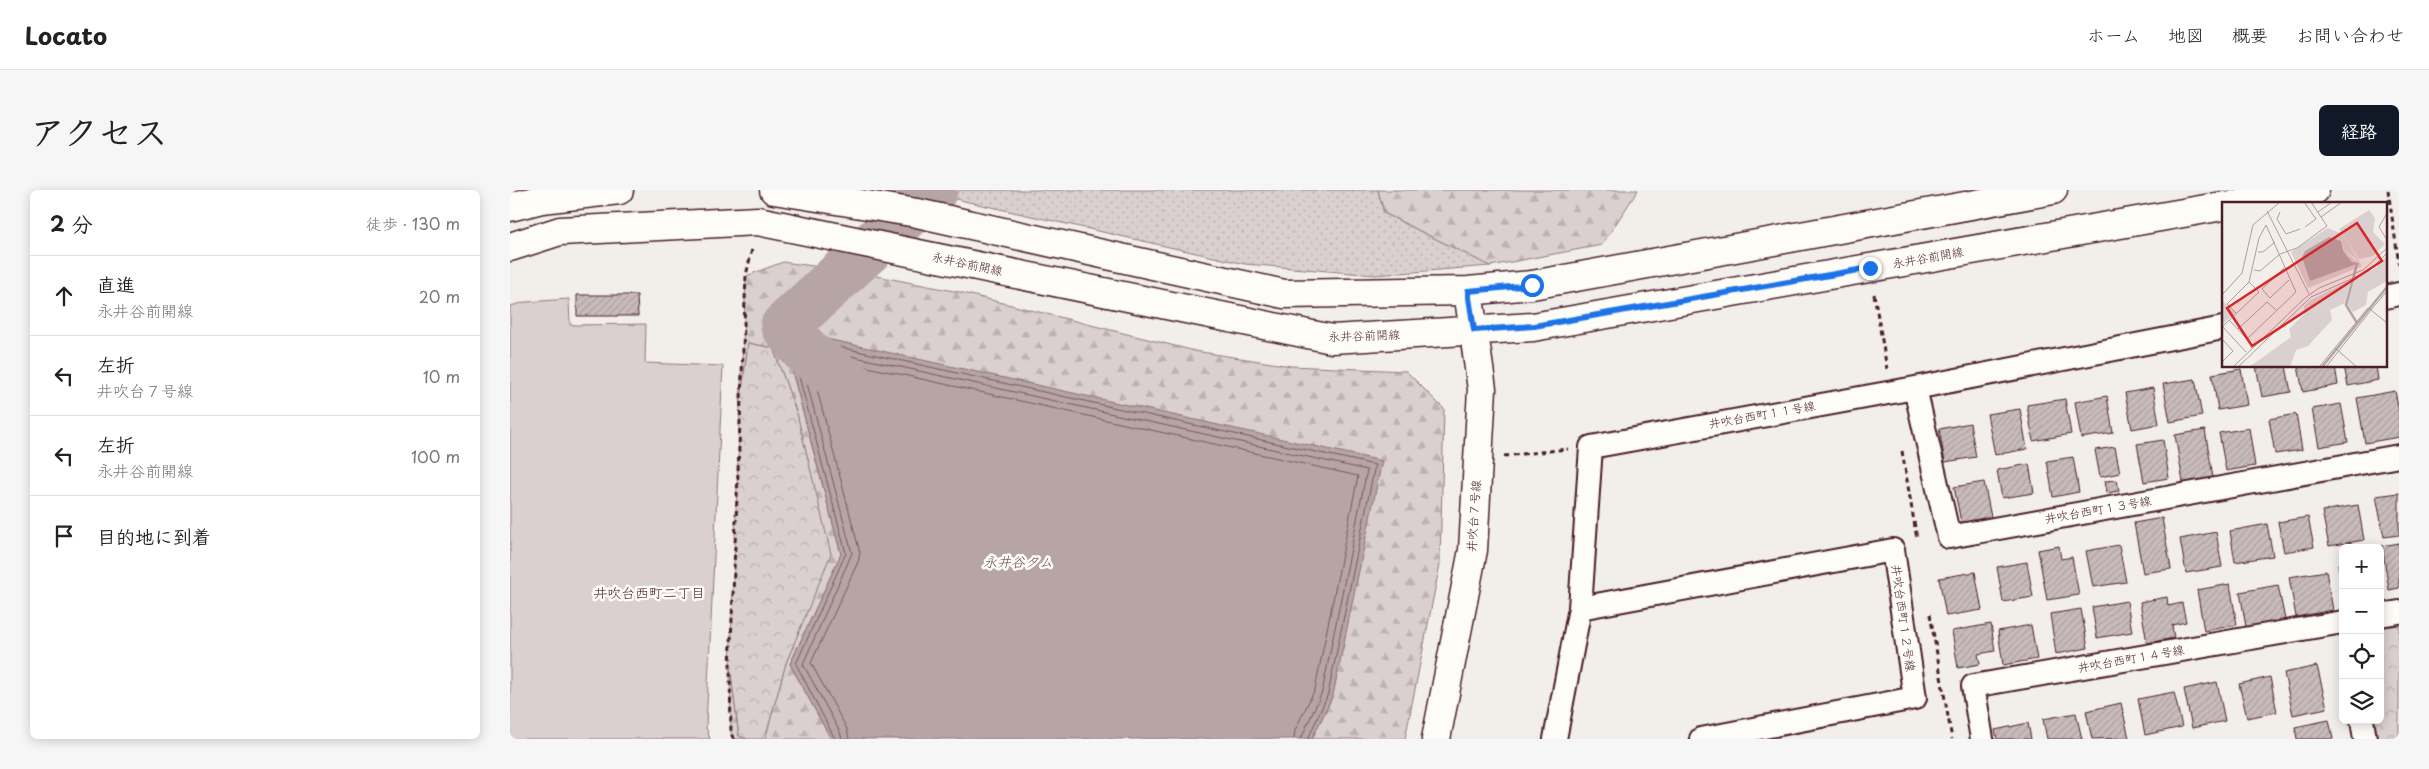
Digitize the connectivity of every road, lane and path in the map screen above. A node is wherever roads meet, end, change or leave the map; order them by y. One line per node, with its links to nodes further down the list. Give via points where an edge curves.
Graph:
1 (620, 190): 8 (street, via 542,199)
2 (774, 190): 13 (street, via 917,213 1284,294)
3 (2053, 190): 13 (street, via 1532,285)
4 (2315, 190): 6 (street)
5 (2388, 190): 11 (path)
6 (2247, 202)
7 (2222, 206): 12 (street, 永井谷前開線)
8 (510, 207)
9 (758, 221): 10 (street, 永井谷前開線, via 560,231); 17 (street, 永井谷前開線, via 1332,339); 28 (path, via 746,276 730,667 731,734)
10 (510, 247)
11 (2399, 264)
12 (1870, 268): 17 (street, 永井谷前開線, via 1534,326); 19 (path)
13 (1468, 291): 17 (street, 井吹台７号線)
14 (2399, 294): 15 (street)
15 (2386, 297)
16 (2222, 328): 18 (street, 井吹台西町１１号線)
17 (1474, 330): 22 (street, 井吹台７号線, via 1482,389)
18 (1915, 388): 19 (street, 井吹台西町１１号線); 21 (street, 井吹台西町１３号線, via 1948,537)
19 (1891, 392): 20 (street, 井吹台西町１１号線)
20 (1591, 446): 22 (path); 23 (street)
21 (2399, 456)
22 (1478, 459): 29 (street, 井吹台７号線, via 1473,550)
23 (1580, 608): 30 (street); 31 (street, 井吹台西町１２号線, via 1893,550 1915,698)
24 (2399, 612): 25 (street)
25 (2384, 614)
26 (2339, 623): 32 (street, 井吹台西町１４号線, via 1973,686)
27 (2363, 724): 33 (street)
28 (734, 739)
29 (1436, 739)
30 (1555, 739)
31 (1700, 739)
32 (1982, 739)
33 (2365, 739)

